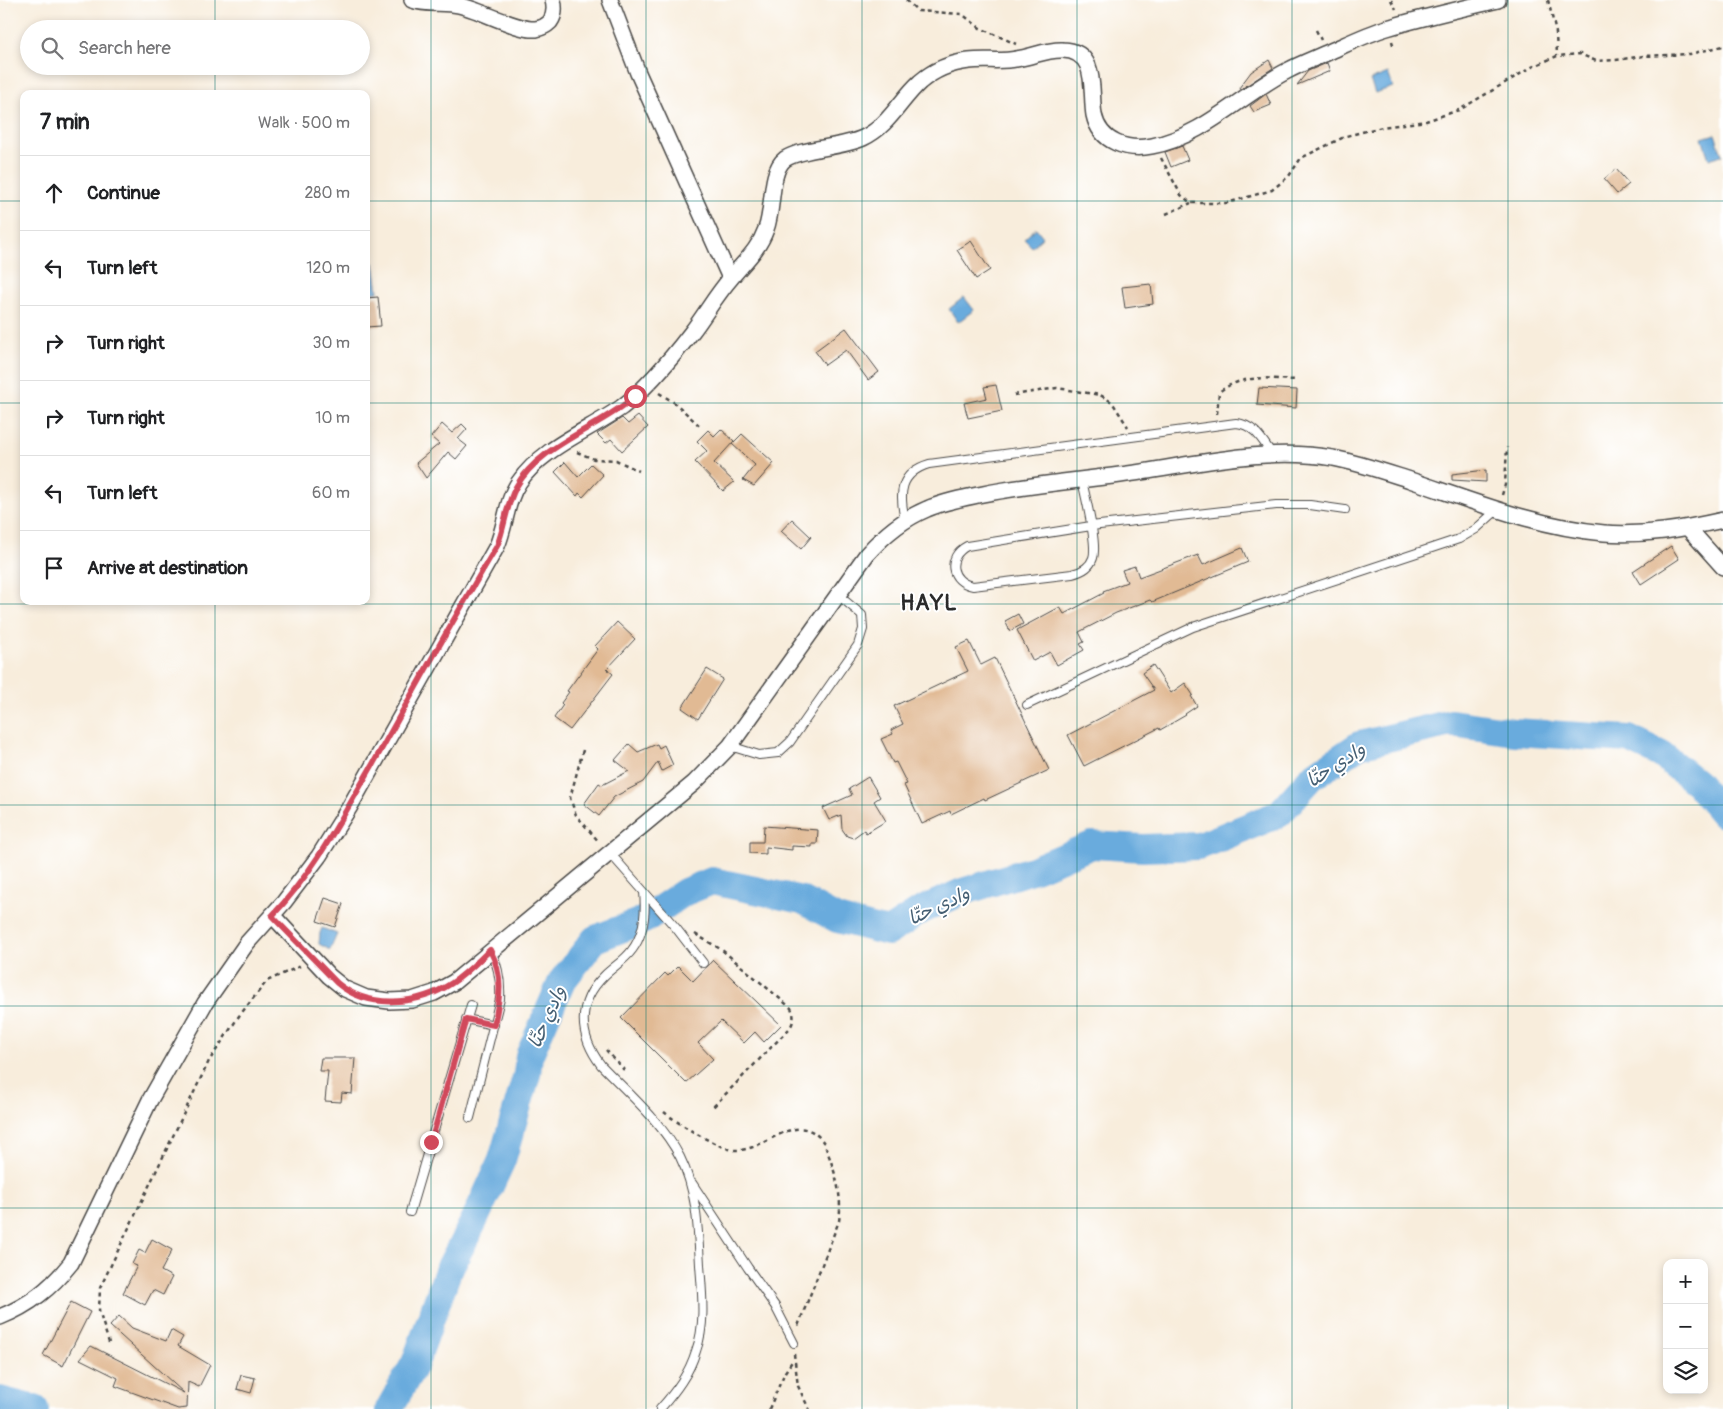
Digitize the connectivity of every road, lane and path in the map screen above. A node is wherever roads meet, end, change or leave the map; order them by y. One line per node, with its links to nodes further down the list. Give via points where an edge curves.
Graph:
1 (412, 0): 2 (street, via 458,5 535,29 542,28 552,19 555,12)
2 (553, 0)
3 (610, 0): 13 (street, via 638,73)
4 (906, 0): 7 (path, via 918,11 962,14 980,28)
5 (1498, 0): 10 (street, via 1356,39 1280,74 1185,136)
6 (1548, 0): 9 (path, via 1556,33)
7 (1021, 46)
8 (1723, 46): 9 (path, via 1690,54 1616,60 1596,61 1580,54)
9 (1557, 56): 11 (path, via 1459,110 1426,121 1346,136 1301,158 1289,176 1272,190 1227,204)
10 (1155, 146): 11 (path, via 1181,195); 13 (street, via 1118,145 1100,130 1094,116 1090,72 1083,59 1069,50 1012,60 970,60 944,67 921,82 873,132 848,144 796,154 780,164 765,233 756,250)
11 (1191, 203): 12 (path)
12 (1166, 214)
13 (730, 278): 15 (street, via 691,333)
14 (1297, 380): 17 (path, via 1251,378 1231,384 1219,392)
15 (644, 387): 18 (path, via 675,403); 20 (street, via 619,408)
16 (1014, 395): 19 (path, via 1057,388 1100,395 1118,409)
17 (1218, 425): 19 (lane); 22 (lane, via 1236,423 1248,426)
18 (701, 428)
19 (1133, 437): 27 (lane, via 922,466 903,486 901,504)
20 (560, 446): 23 (path, via 594,459 616,460); 38 (street, via 530,469 516,486 497,546 349,808 297,887)
21 (1507, 447): 25 (path, via 1505,485)
22 (1272, 454): 24 (street); 25 (street, via 1306,454 1363,465)
23 (639, 471)
24 (1082, 480): 27 (street, via 1018,487 952,500); 29 (lane)
25 (1498, 509): 30 (street, via 1557,525 1604,533 1652,533); 33 (lane, via 1459,539 1193,628)
26 (1344, 510): 29 (lane, via 1310,505 1276,506)
27 (905, 520): 32 (street, via 884,535)
28 (1723, 520): 30 (street)
29 (1090, 526): 29 (lane, via 1093,558 1079,572 973,586 962,582 954,573 953,560 967,546)
30 (1689, 528): 31 (street)
31 (1723, 566)
32 (836, 594): 34 (street); 34 (lane, via 862,615 863,629 858,645 796,734 778,753 759,754)
33 (1027, 705)
34 (730, 746): 36 (street, via 694,783)
35 (583, 750): 36 (path, via 570,798 576,815)
36 (610, 852): 37 (lane); 40 (street)
37 (644, 892): 39 (lane); 51 (lane, via 646,910 642,930 632,950 592,990 584,1013 585,1032 592,1053 601,1065 667,1136)
38 (272, 916): 41 (street); 53 (street, via 247,943 190,1028 150,1100 71,1263 32,1302)
39 (676, 928): 42 (lane); 48 (path, via 702,937 722,950 793,1013 789,1029)
40 (490, 950): 41 (street, via 454,982 412,1000 366,998 345,989); 45 (lane, via 500,979 500,999)
41 (313, 959): 54 (path, via 267,980 209,1062 100,1288 99,1311)
42 (703, 963)
43 (471, 1005): 44 (lane)
44 (466, 1019): 45 (lane); 52 (lane)
45 (494, 1025): 50 (lane)
46 (602, 1045): 47 (path)
47 (626, 1072)
48 (713, 1107)
49 (662, 1110): 55 (path, via 732,1150 748,1148 797,1128 810,1130 824,1143 840,1191 841,1209 835,1232 801,1314)
50 (470, 1118)
51 (688, 1177): 55 (lane, via 775,1306); 57 (lane, via 697,1220 702,1329 689,1370 678,1389)
52 (410, 1212)
53 (0, 1317)
54 (109, 1343)
55 (794, 1343): 56 (path)
56 (793, 1360): 58 (path, via 784,1372); 59 (path, via 798,1386)
57 (660, 1409)
58 (769, 1409)
59 (809, 1409)

